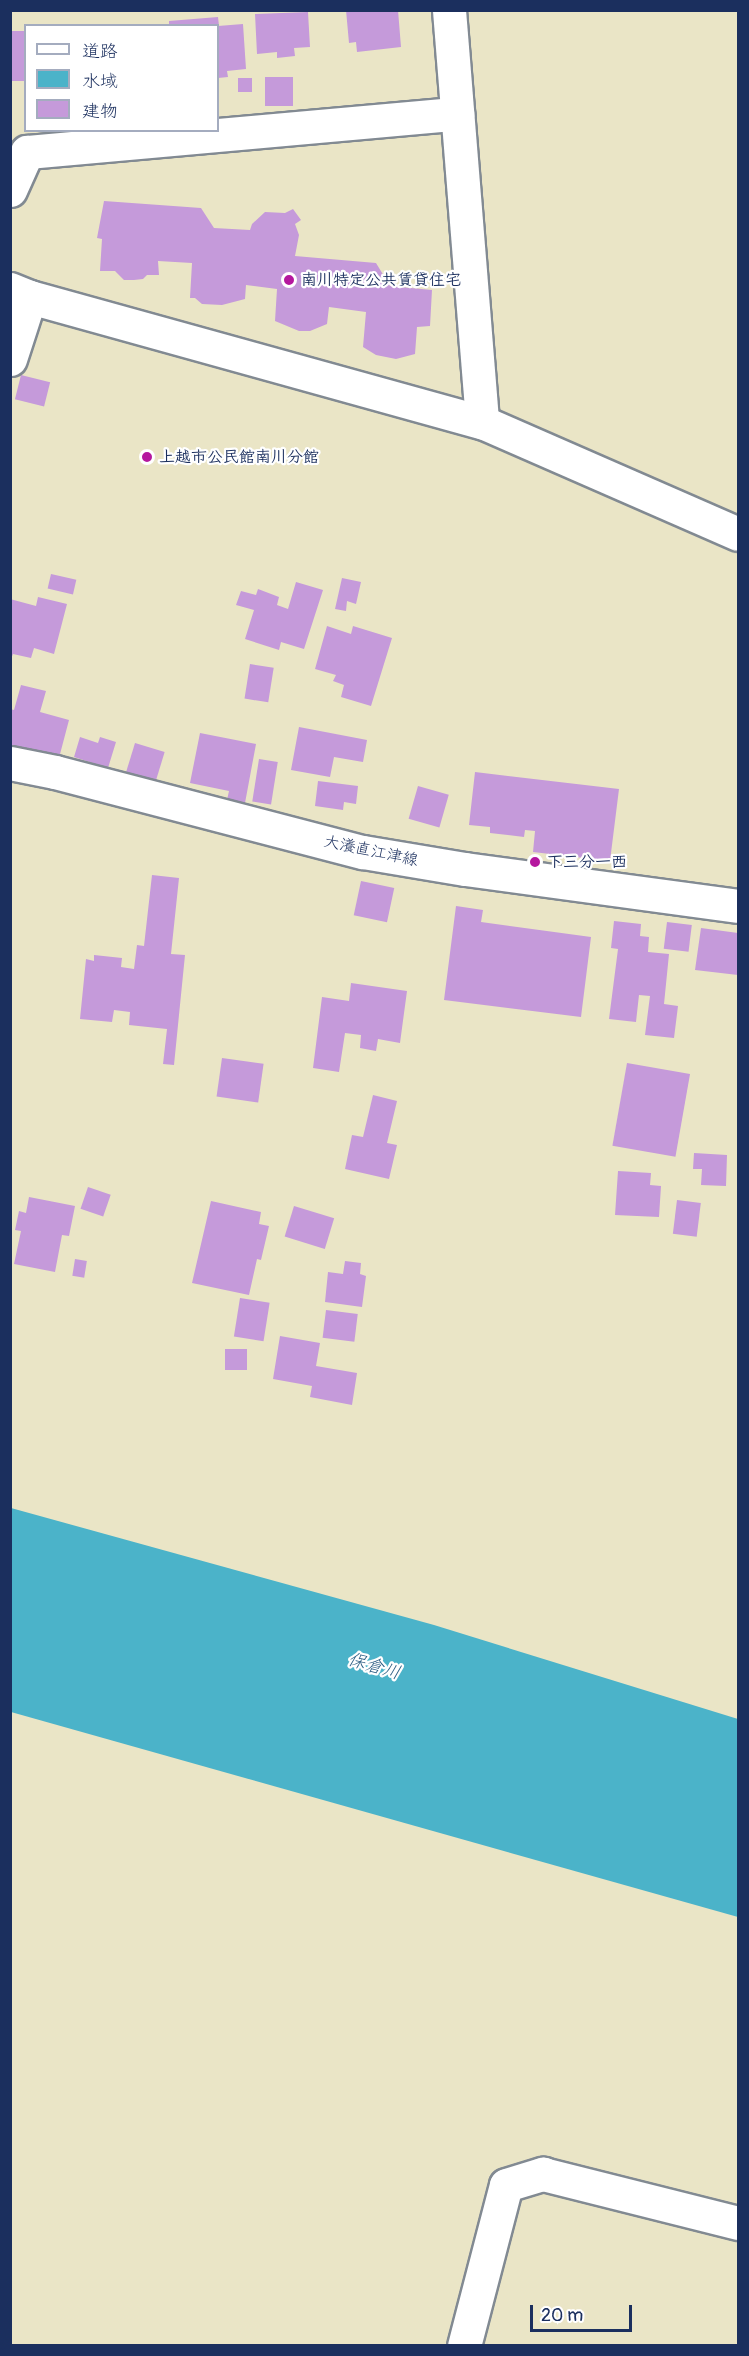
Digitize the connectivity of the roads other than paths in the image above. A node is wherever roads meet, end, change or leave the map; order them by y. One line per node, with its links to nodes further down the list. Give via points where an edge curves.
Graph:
1 (449, 10): 2 (street)
2 (457, 114): 3 (street, via 27,152); 6 (street)
3 (10, 190)
4 (20, 293): 5 (street); 6 (street)
5 (10, 359)
6 (482, 422): 7 (street)
7 (738, 534)
8 (10, 763): 9 (street, 大瀁直江津線, via 363,852)
9 (738, 906)
10 (738, 2223): 11 (street, via 543,2174 506,2185)
11 (464, 2346)

